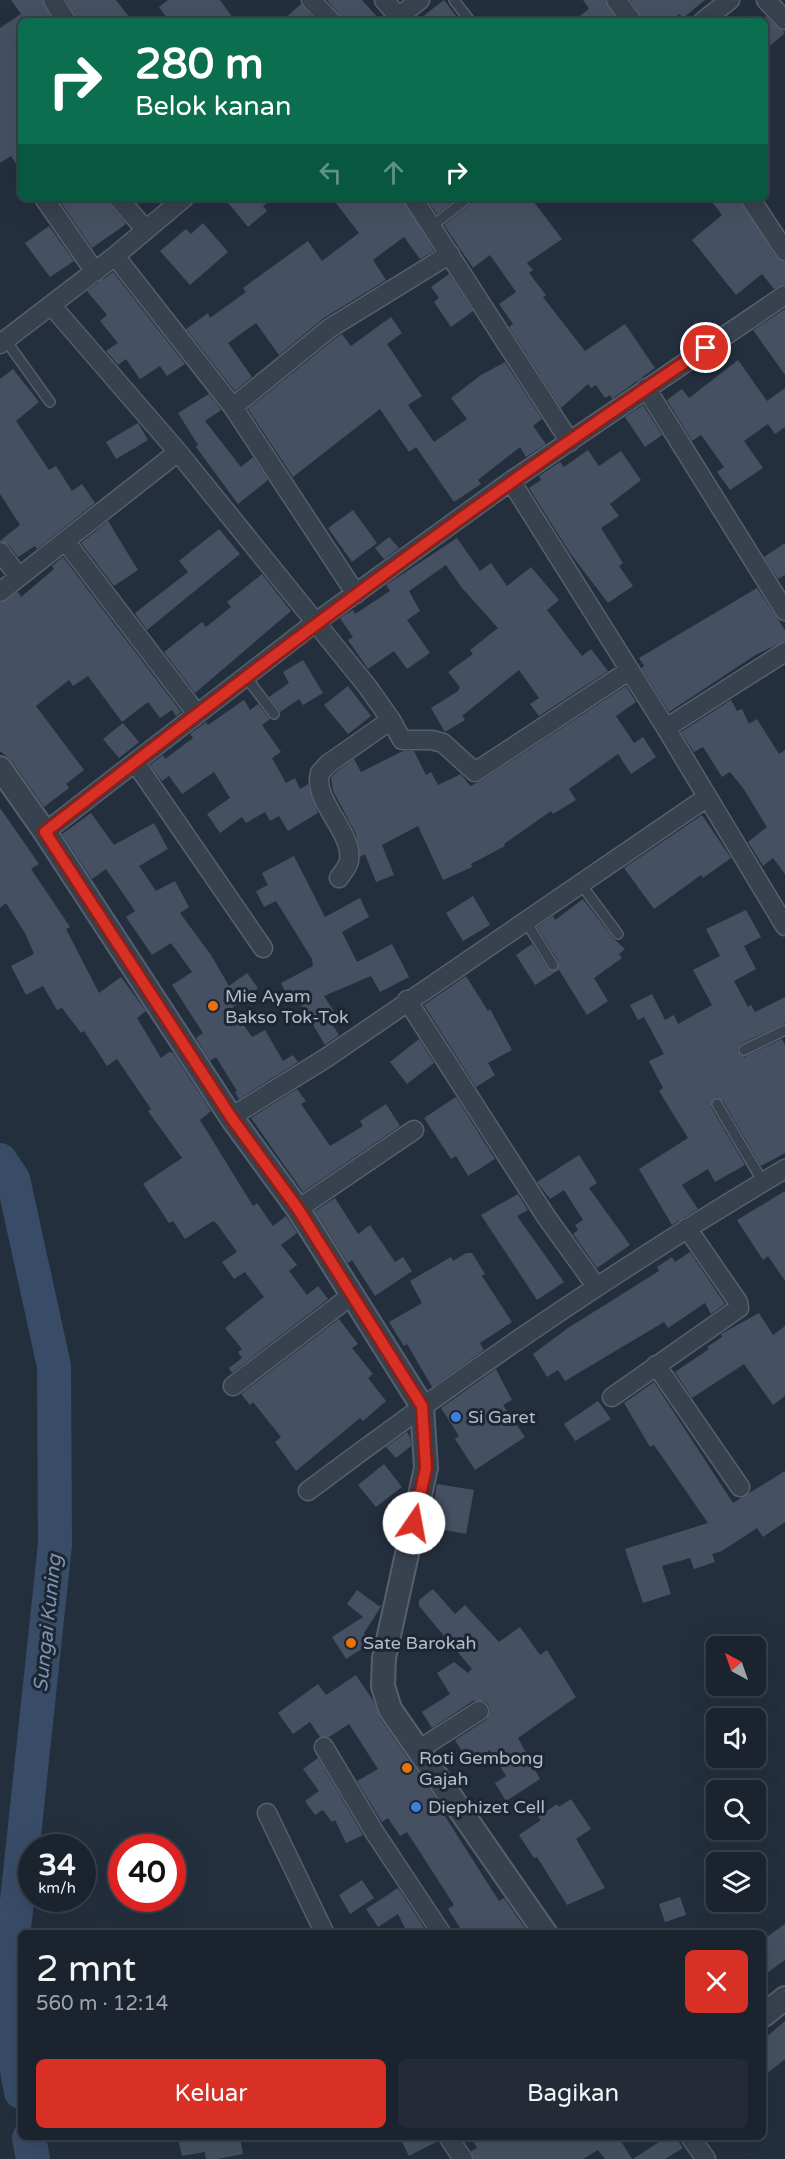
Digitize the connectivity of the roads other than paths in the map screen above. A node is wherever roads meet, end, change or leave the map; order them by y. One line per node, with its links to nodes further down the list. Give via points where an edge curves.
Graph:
1 (53, 0): 9 (street)
2 (311, 0): 10 (street)
3 (384, 0): 11 (street)
4 (420, 0): 12 (street)
5 (454, 0): 13 (lane)
6 (616, 0): 14 (street)
7 (730, 0): 15 (street)
8 (766, 0): 16 (street)
9 (64, 18)
10 (328, 18)
11 (395, 18)
12 (397, 18)
13 (468, 18)
14 (630, 18)
15 (707, 18)
16 (785, 20)
17 (46, 201): 28 (street)
18 (121, 201): 24 (street)
19 (180, 201): 24 (street)
20 (415, 201): 23 (street)
21 (464, 201): 23 (lane)
22 (752, 201): 25 (street)
23 (432, 226): 26 (street)
24 (146, 230): 27 (street)
25 (785, 251)
26 (450, 254): 34 (street, via 330,328); 35 (street)
27 (115, 256): 28 (street); 34 (street)
28 (95, 272): 30 (street)
29 (785, 296): 32 (street)
30 (52, 306): 31 (street); 36 (street)
31 (2, 339): 33 (lane)
32 (646, 388): 35 (street); 43 (street)
33 (50, 402)
34 (233, 407): 42 (street)
35 (570, 442): 37 (street)
36 (178, 452): 38 (street); 44 (street)
37 (511, 481): 42 (street); 46 (street)
38 (66, 542): 40 (street); 48 (street)
39 (0, 552): 40 (street)
40 (19, 577): 41 (street)
41 (0, 592)
42 (356, 594): 44 (street)
43 (785, 611)
44 (316, 622): 47 (street); 50 (street)
45 (785, 652): 51 (street)
46 (630, 670): 50 (street, via 475,772 443,743 402,740); 51 (street)
47 (246, 677): 48 (street); 49 (lane)
48 (197, 714): 52 (street)
49 (274, 714)
50 (390, 720): 56 (street, via 320,773 320,787 348,848 349,863)
51 (666, 728): 54 (street)
52 (135, 762): 55 (street); 61 (street)
53 (3, 778): 55 (street)
54 (706, 798): 57 (street); 59 (street)
55 (45, 832): 67 (street)
56 (339, 878)
57 (580, 882): 58 (street); 60 (lane)
58 (525, 920): 62 (lane); 63 (street)
59 (785, 926)
60 (618, 934)
61 (263, 948)
62 (553, 965)
63 (407, 1000): 67 (street, via 326,1058); 73 (street, via 545,1215)
64 (785, 1030): 65 (lane)
65 (744, 1050)
66 (717, 1104): 70 (lane)
67 (231, 1117): 71 (street)
68 (414, 1130): 71 (street)
69 (785, 1169): 70 (street)
70 (764, 1182): 72 (street)
71 (298, 1209): 74 (street)
72 (687, 1228): 73 (street); 75 (street, via 740,1306)
73 (596, 1286): 78 (street)
74 (352, 1295): 76 (street); 78 (street)
75 (656, 1365): 77 (street); 79 (street)
76 (233, 1386)
77 (612, 1397)
78 (422, 1406): 80 (street); 83 (street, via 426,1468 384,1658 382,1686 390,1709)
79 (740, 1487)
80 (308, 1491)
81 (479, 1711): 83 (street)
82 (324, 1747): 86 (street)
83 (418, 1750): 87 (street)
84 (267, 1813): 85 (street)
85 (324, 1930)
86 (439, 1930)
87 (543, 1930)
88 (785, 1998): 89 (street)
89 (766, 2013)
90 (450, 2140): 92 (street)
91 (692, 2140): 93 (street)
92 (463, 2159)
93 (706, 2159)

